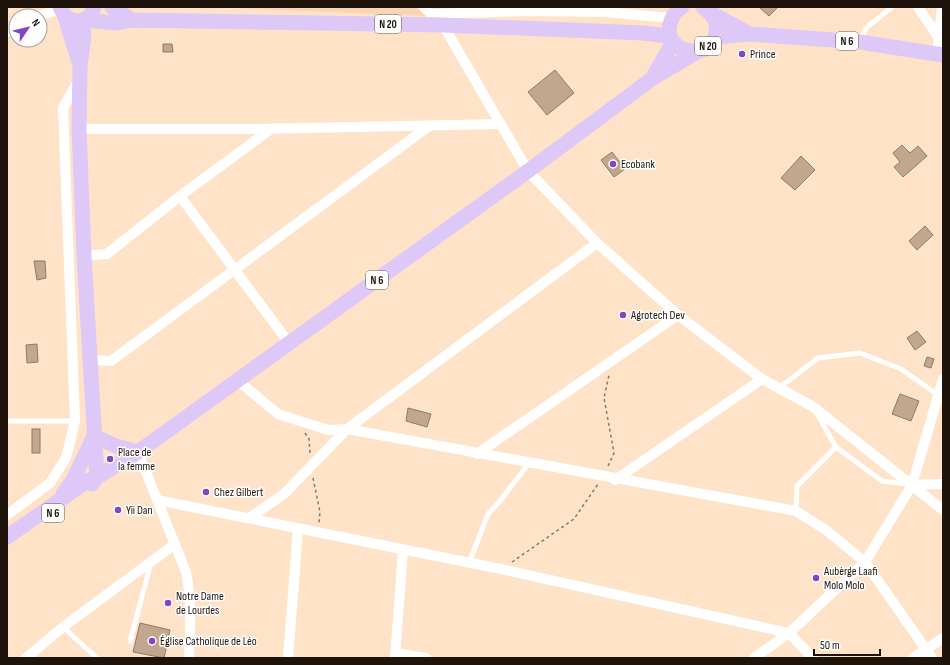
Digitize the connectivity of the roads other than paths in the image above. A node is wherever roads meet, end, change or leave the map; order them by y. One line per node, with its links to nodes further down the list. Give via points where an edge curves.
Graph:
1 (94, 7): 15 (main road, via 93,13)
2 (112, 7): 14 (main road)
3 (424, 7): 13 (street)
4 (892, 7): 23 (lane, via 866,28)
5 (918, 7): 21 (street)
6 (942, 7): 21 (street)
7 (525, 9): 11 (street); 13 (street)
8 (707, 10): 19 (main road, N 6); 20 (main road, N 20, via 715,20)
9 (61, 11): 12 (street); 15 (main road, N 20, via 73,22); 26 (main road)
10 (675, 11): 11 (street); 18 (main road, N 20); 22 (main road, via 669,27)
11 (606, 12): 17 (street)
12 (48, 14)
13 (431, 14): 16 (street)
14 (132, 20): 15 (main road, N 20, via 115,23); 16 (main road, N 20)
15 (84, 21): 26 (main road)
16 (443, 25): 17 (main road, N 20); 28 (street)
17 (606, 32): 18 (main road, N 20)
18 (643, 33): 22 (main road, N 20)
19 (750, 34): 20 (main road, N 6); 23 (main road, N 6)
20 (715, 37): 24 (main road, N 20, via 711,44)
21 (941, 37): 25 (street)
22 (671, 39): 24 (main road, N 20, via 684,51); 27 (main road, N 6)
23 (860, 42): 25 (main road, N 6)
24 (697, 52): 27 (main road, N 6)
25 (940, 54)
26 (79, 73): 30 (main road); 46 (street, via 63,108)
27 (653, 78): 32 (main road, N 6)
28 (501, 124): 29 (street); 32 (street)
29 (429, 126): 31 (street); 36 (street)
30 (79, 129): 31 (street); 35 (main road)
31 (271, 129): 33 (street)
32 (528, 171): 34 (street); 38 (main road, N 6)
33 (180, 196): 35 (street, via 107,254); 36 (street)
34 (597, 243): 37 (street); 47 (street)
35 (84, 256): 39 (main road)
36 (235, 269): 38 (street); 39 (street, via 110,361)
37 (678, 316): 40 (street); 51 (street)
38 (289, 343): 41 (main road, N 6)
39 (90, 360): 48 (main road)
40 (762, 379): 43 (street); 54 (street)
41 (237, 380): 47 (street, via 278,414 328,430); 50 (main road, N 6)
42 (941, 388): 43 (lane, via 860,353 818,358); 56 (street)
43 (778, 389): 44 (street)
44 (812, 406): 49 (lane); 56 (street)
45 (7, 420): 46 (lane)
46 (75, 421): 61 (street, via 66,458 50,483)
47 (347, 429): 51 (street); 62 (street, via 284,494)
48 (94, 436): 50 (main road); 53 (main road); 58 (main road, via 73,480)
49 (836, 447): 56 (lane, via 882,481); 60 (lane, via 797,486)
50 (138, 452): 53 (main road, N 6); 57 (street)
51 (477, 454): 52 (street)
52 (529, 463): 54 (street); 70 (lane, via 488,514)
53 (97, 478): 58 (main road, N 6, via 87,481); 66 (main road, N 6, via 90,486)
54 (615, 480): 60 (street)
55 (943, 484): 56 (street)
56 (912, 485): 59 (street); 69 (street)
57 (157, 500): 62 (street); 65 (street)
58 (51, 506): 64 (main road, N 6)
59 (943, 510)
60 (796, 511): 69 (street, via 826,530)
61 (7, 515)
62 (250, 518): 63 (street)
63 (298, 528): 67 (street); 81 (street)
64 (7, 537)
65 (175, 544): 68 (street); 80 (street, via 190,589)
66 (7, 547)
67 (403, 550): 70 (street); 76 (street)
68 (151, 562): 71 (street); 74 (lane)
69 (865, 562): 72 (street); 75 (street)
70 (469, 563): 72 (street)
71 (63, 627): 78 (street); 79 (lane)
72 (789, 633): 77 (street); 83 (street)
73 (943, 638): 75 (street)
74 (130, 641)
75 (929, 654): 84 (street)
76 (395, 655): 82 (street)
77 (812, 657)
78 (26, 658)
79 (97, 658)
80 (189, 658)
81 (288, 658)
82 (426, 658)
83 (754, 658)
84 (914, 658)

